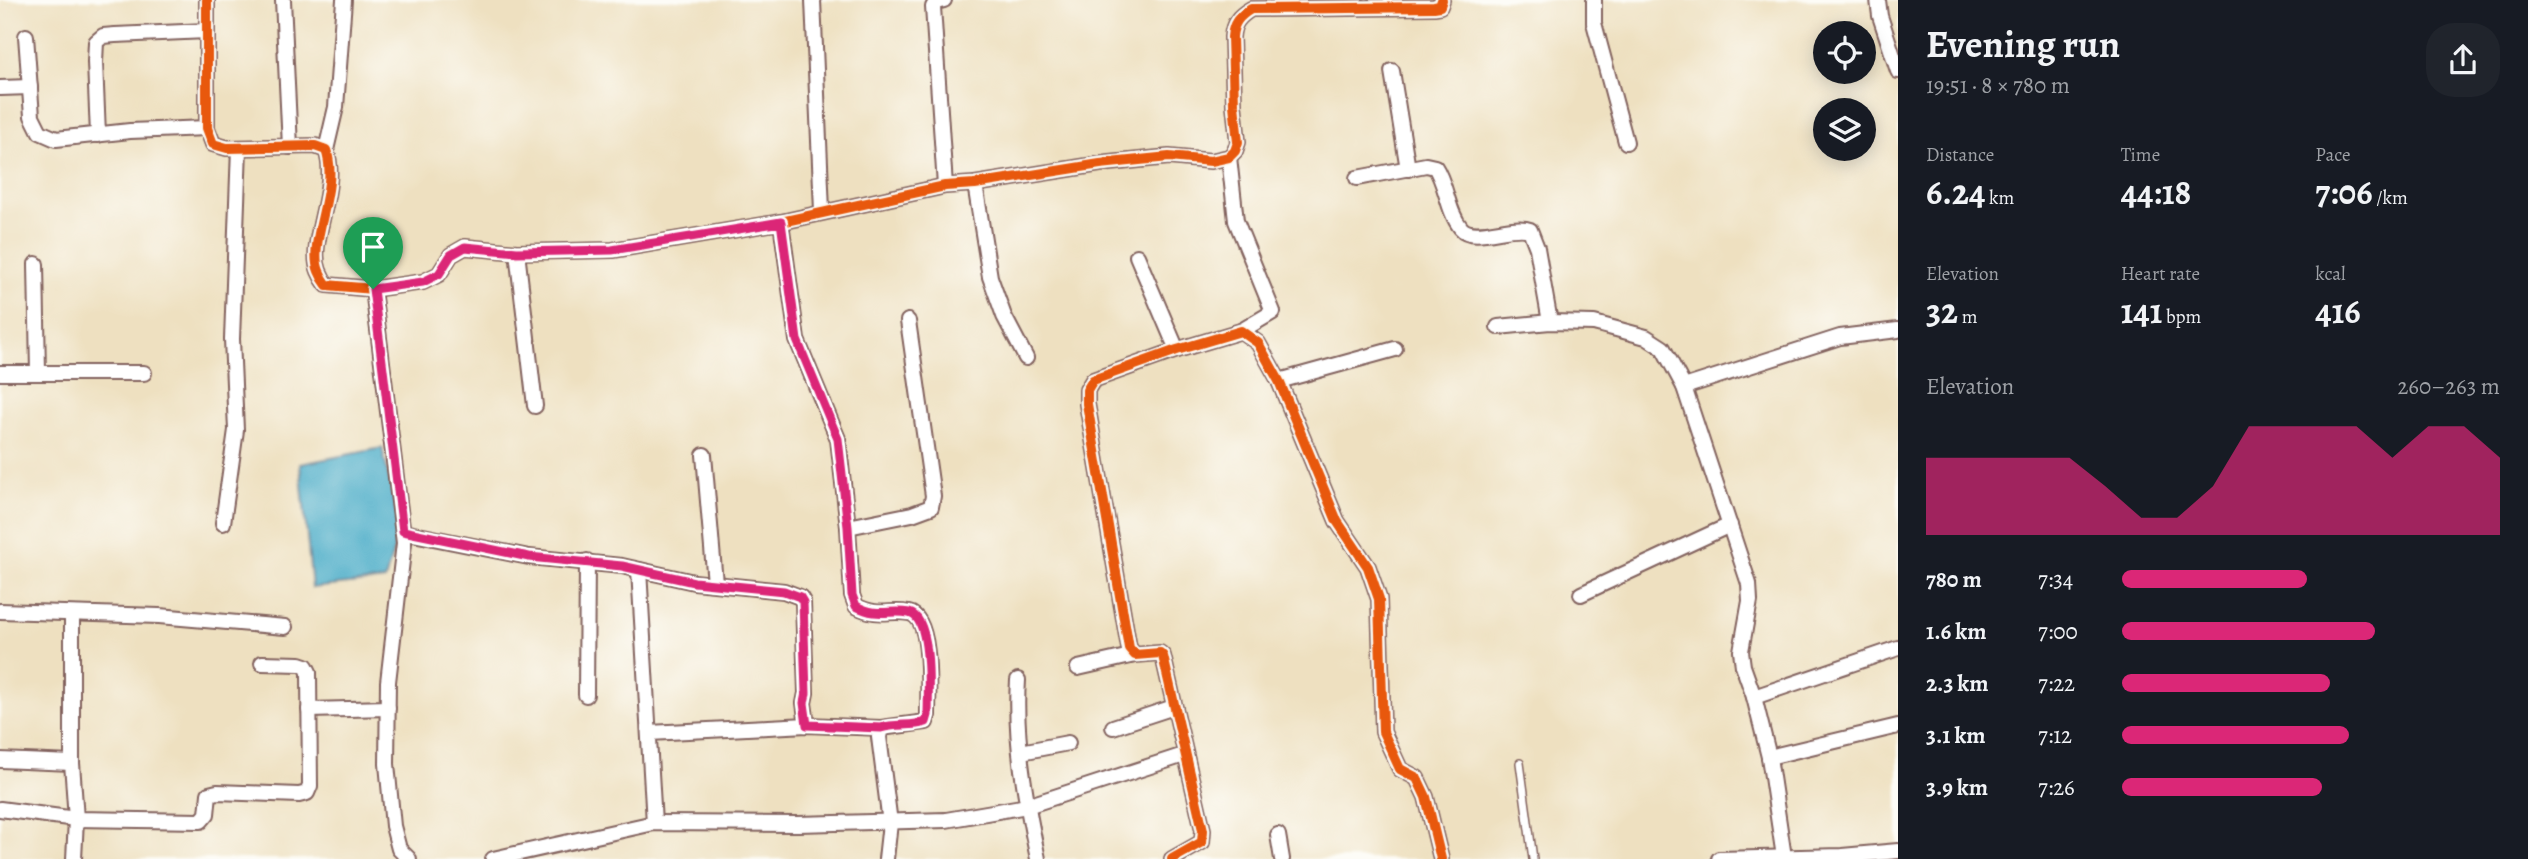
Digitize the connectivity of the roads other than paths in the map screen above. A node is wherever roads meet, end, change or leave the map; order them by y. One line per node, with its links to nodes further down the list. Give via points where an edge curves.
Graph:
1 (207, 0): 9 (street)
2 (284, 0): 18 (street)
3 (344, 0): 20 (street, via 336,107)
4 (813, 0): 26 (street)
5 (944, 0): 25 (street, via 933,7)
6 (1442, 0): 21 (street, via 1434,7 1251,9 1240,16 1232,37 1238,142)
7 (1594, 0): 17 (street, via 1594,23)
8 (1878, 0): 12 (street)
9 (207, 32): 15 (street); 16 (street, via 103,36 96,42)
10 (26, 36): 13 (street)
11 (1392, 71): 22 (street)
12 (1898, 71)
13 (30, 87): 14 (street); 16 (street, via 32,116 40,132 56,139)
14 (0, 88)
15 (208, 128): 16 (street); 19 (street, via 213,144)
16 (98, 135)
17 (1626, 142)
18 (290, 147): 19 (street); 20 (street)
19 (239, 148): 47 (street, via 232,339 236,430)
20 (326, 150): 31 (street, via 328,191 316,253 318,269 327,285)
21 (1229, 157): 24 (street, via 1100,164); 36 (street, via 1237,221 1273,312)
22 (1408, 169): 23 (street); 33 (street, via 1435,167 1461,229 1469,233 1530,230)
23 (1357, 178)
24 (975, 184): 25 (street); 39 (street, via 990,277)
25 (945, 186): 26 (street)
26 (822, 211): 27 (street)
27 (781, 222): 28 (street, via 612,250); 49 (street, via 797,340 838,439)
28 (517, 252): 31 (street, via 465,247 451,255 439,274 423,282); 45 (street)
29 (1137, 256): 38 (street)
30 (36, 264): 41 (street)
31 (373, 289): 50 (street)
32 (908, 321): 49 (street, via 931,507)
33 (1550, 322): 34 (street); 44 (street, via 1594,323 1646,337 1663,348)
34 (1498, 327)
35 (1898, 330): 44 (street, via 1840,337)
36 (1241, 331): 38 (street); 43 (street, via 1258,343)
37 (1395, 349): 43 (street)
38 (1177, 350): 59 (street, via 1093,380 1087,390 1124,631)
39 (1026, 358)
40 (0, 373): 41 (street)
41 (38, 373): 42 (street)
42 (144, 373)
43 (1279, 381): 95 (street, via 1337,521 1368,567 1379,598 1383,732 1400,769 1417,778 1426,797)
44 (1684, 387): 48 (street)
45 (535, 406)
46 (704, 455): 53 (street)
47 (223, 523)
48 (1730, 525): 54 (street); 64 (street, via 1749,584 1751,601 1741,651)
49 (848, 527): 71 (street, via 856,606 868,612 910,613 918,617 926,634 926,722)
50 (403, 531): 51 (street, via 529,557); 66 (street)
51 (587, 561): 52 (street); 63 (street)
52 (639, 570): 53 (street); 72 (street)
53 (715, 583): 68 (street, via 800,597)
54 (1581, 594)
55 (0, 611): 56 (street)
56 (72, 614): 57 (street); 79 (street)
57 (285, 627)
58 (1898, 648): 64 (street)
59 (1135, 655): 61 (street); 65 (street, via 1163,656)
60 (262, 663): 67 (street, via 306,666)
61 (1078, 668)
62 (1018, 680): 74 (street)
63 (586, 695)
64 (1754, 697): 76 (street)
65 (1174, 707): 70 (street); 75 (street)
66 (388, 708): 67 (street); 89 (street, via 393,826 399,849)
67 (309, 710): 82 (street, via 307,793 209,794 207,814 201,821)
68 (807, 725): 71 (street); 72 (street)
69 (1898, 726): 76 (street)
70 (1113, 727)
71 (881, 728): 83 (street)
72 (649, 733): 84 (street)
73 (1068, 743): 74 (street)
74 (1021, 752): 80 (street)
75 (1184, 755): 80 (street); 93 (street, via 1202,842)
76 (1769, 757): 87 (street)
77 (0, 761): 79 (street)
78 (1520, 763): 96 (lane)
79 (72, 764): 82 (street)
80 (1027, 806): 83 (street, via 946,820); 92 (street)
81 (0, 809): 82 (street)
82 (76, 819): 88 (street)
83 (890, 822): 84 (street); 91 (street)
84 (654, 823): 90 (street)
85 (1278, 835): 94 (street)
86 (1898, 851): 87 (street)
87 (1784, 857): 97 (street)
88 (74, 859)
89 (409, 859)
90 (493, 859)
91 (886, 859)
92 (1038, 859)
93 (1172, 859)
94 (1282, 859)
95 (1441, 859)
96 (1533, 859)
97 (1719, 859)

